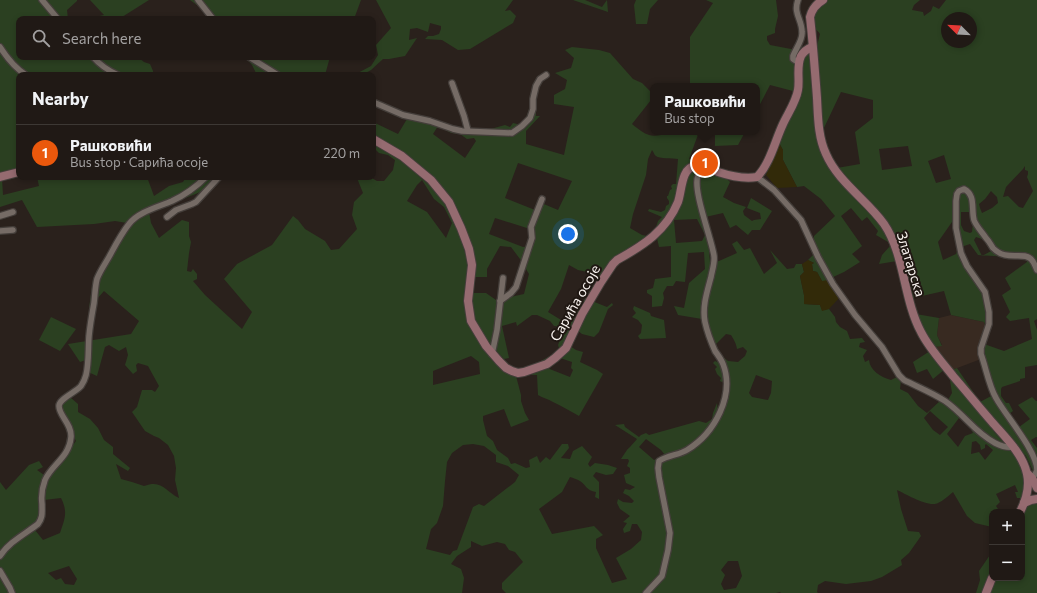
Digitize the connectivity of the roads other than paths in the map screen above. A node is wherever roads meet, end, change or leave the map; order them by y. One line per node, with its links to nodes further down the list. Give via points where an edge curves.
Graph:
1 (42, 0): 5 (street)
2 (198, 0): 6 (street)
3 (798, 0): 11 (street, via 796,9 803,32 793,59)
4 (823, 0): 8 (street, Златарска, via 816,5 810,17)
5 (55, 16)
6 (211, 16)
7 (0, 47): 12 (street)
8 (812, 47): 11 (street, via 804,51); 36 (street, Златарска, via 820,134 829,160 838,174 889,232 913,314 925,338 969,396)
9 (95, 60): 13 (street)
10 (254, 60): 14 (street)
11 (799, 63): 23 (street, via 798,90 768,163)
12 (22, 72)
13 (111, 72)
14 (273, 72)
15 (546, 75): 18 (street, via 536,86 530,118 522,126 512,133)
16 (452, 83): 18 (street)
17 (376, 103): 18 (street, via 403,115)
18 (468, 131)
19 (376, 141): 35 (street, Сарића осоје, via 402,156 431,180 449,202 469,249 472,265 468,301 471,321)
20 (706, 167): 23 (street, Сарића осоје, via 746,178); 35 (street, Сарића осоје, via 697,165 687,171 678,201 659,231 613,264 582,314 566,348 555,358 541,366 518,373 506,368); 47 (street, via 698,176 697,184 714,258 704,311 708,332 726,376 724,402 719,416 704,436 687,450 659,461 658,477 670,533 662,576)
21 (16, 173): 22 (street)
22 (0, 177)
23 (757, 177): 36 (street, via 774,190 801,220 833,284 882,346 899,375 944,400 987,438 1003,446)
24 (203, 180): 43 (street, via 184,195 141,214 130,222 103,267 95,290 86,375 81,386 59,405 70,430 67,451 45,480 41,520)
25 (216, 180): 29 (street, via 196,202 176,210)
26 (542, 199): 34 (street, via 516,287)
27 (13, 212): 28 (street)
28 (0, 216)
29 (167, 217)
30 (13, 230): 31 (street)
31 (0, 231)
32 (1037, 270): 37 (street, via 1031,259 1007,256 994,248 974,220 973,205 968,191 959,190 956,228 960,253 985,292 989,312 989,324 980,348 981,354 996,398 1031,448 1036,460 1037,470)
33 (503, 278): 34 (street)
34 (500, 301): 35 (street)
35 (492, 354)
36 (1013, 447): 37 (street, Златарска)
37 (1029, 475): 38 (street); 39 (street)
38 (1037, 489): 39 (street)
39 (1027, 491): 41 (street)
40 (1037, 499): 41 (street)
41 (1024, 503): 42 (street)
42 (1021, 509)
43 (0, 556)
44 (0, 571): 46 (street)
45 (991, 581): 48 (street)
46 (12, 593)
47 (646, 593)
48 (986, 593)

